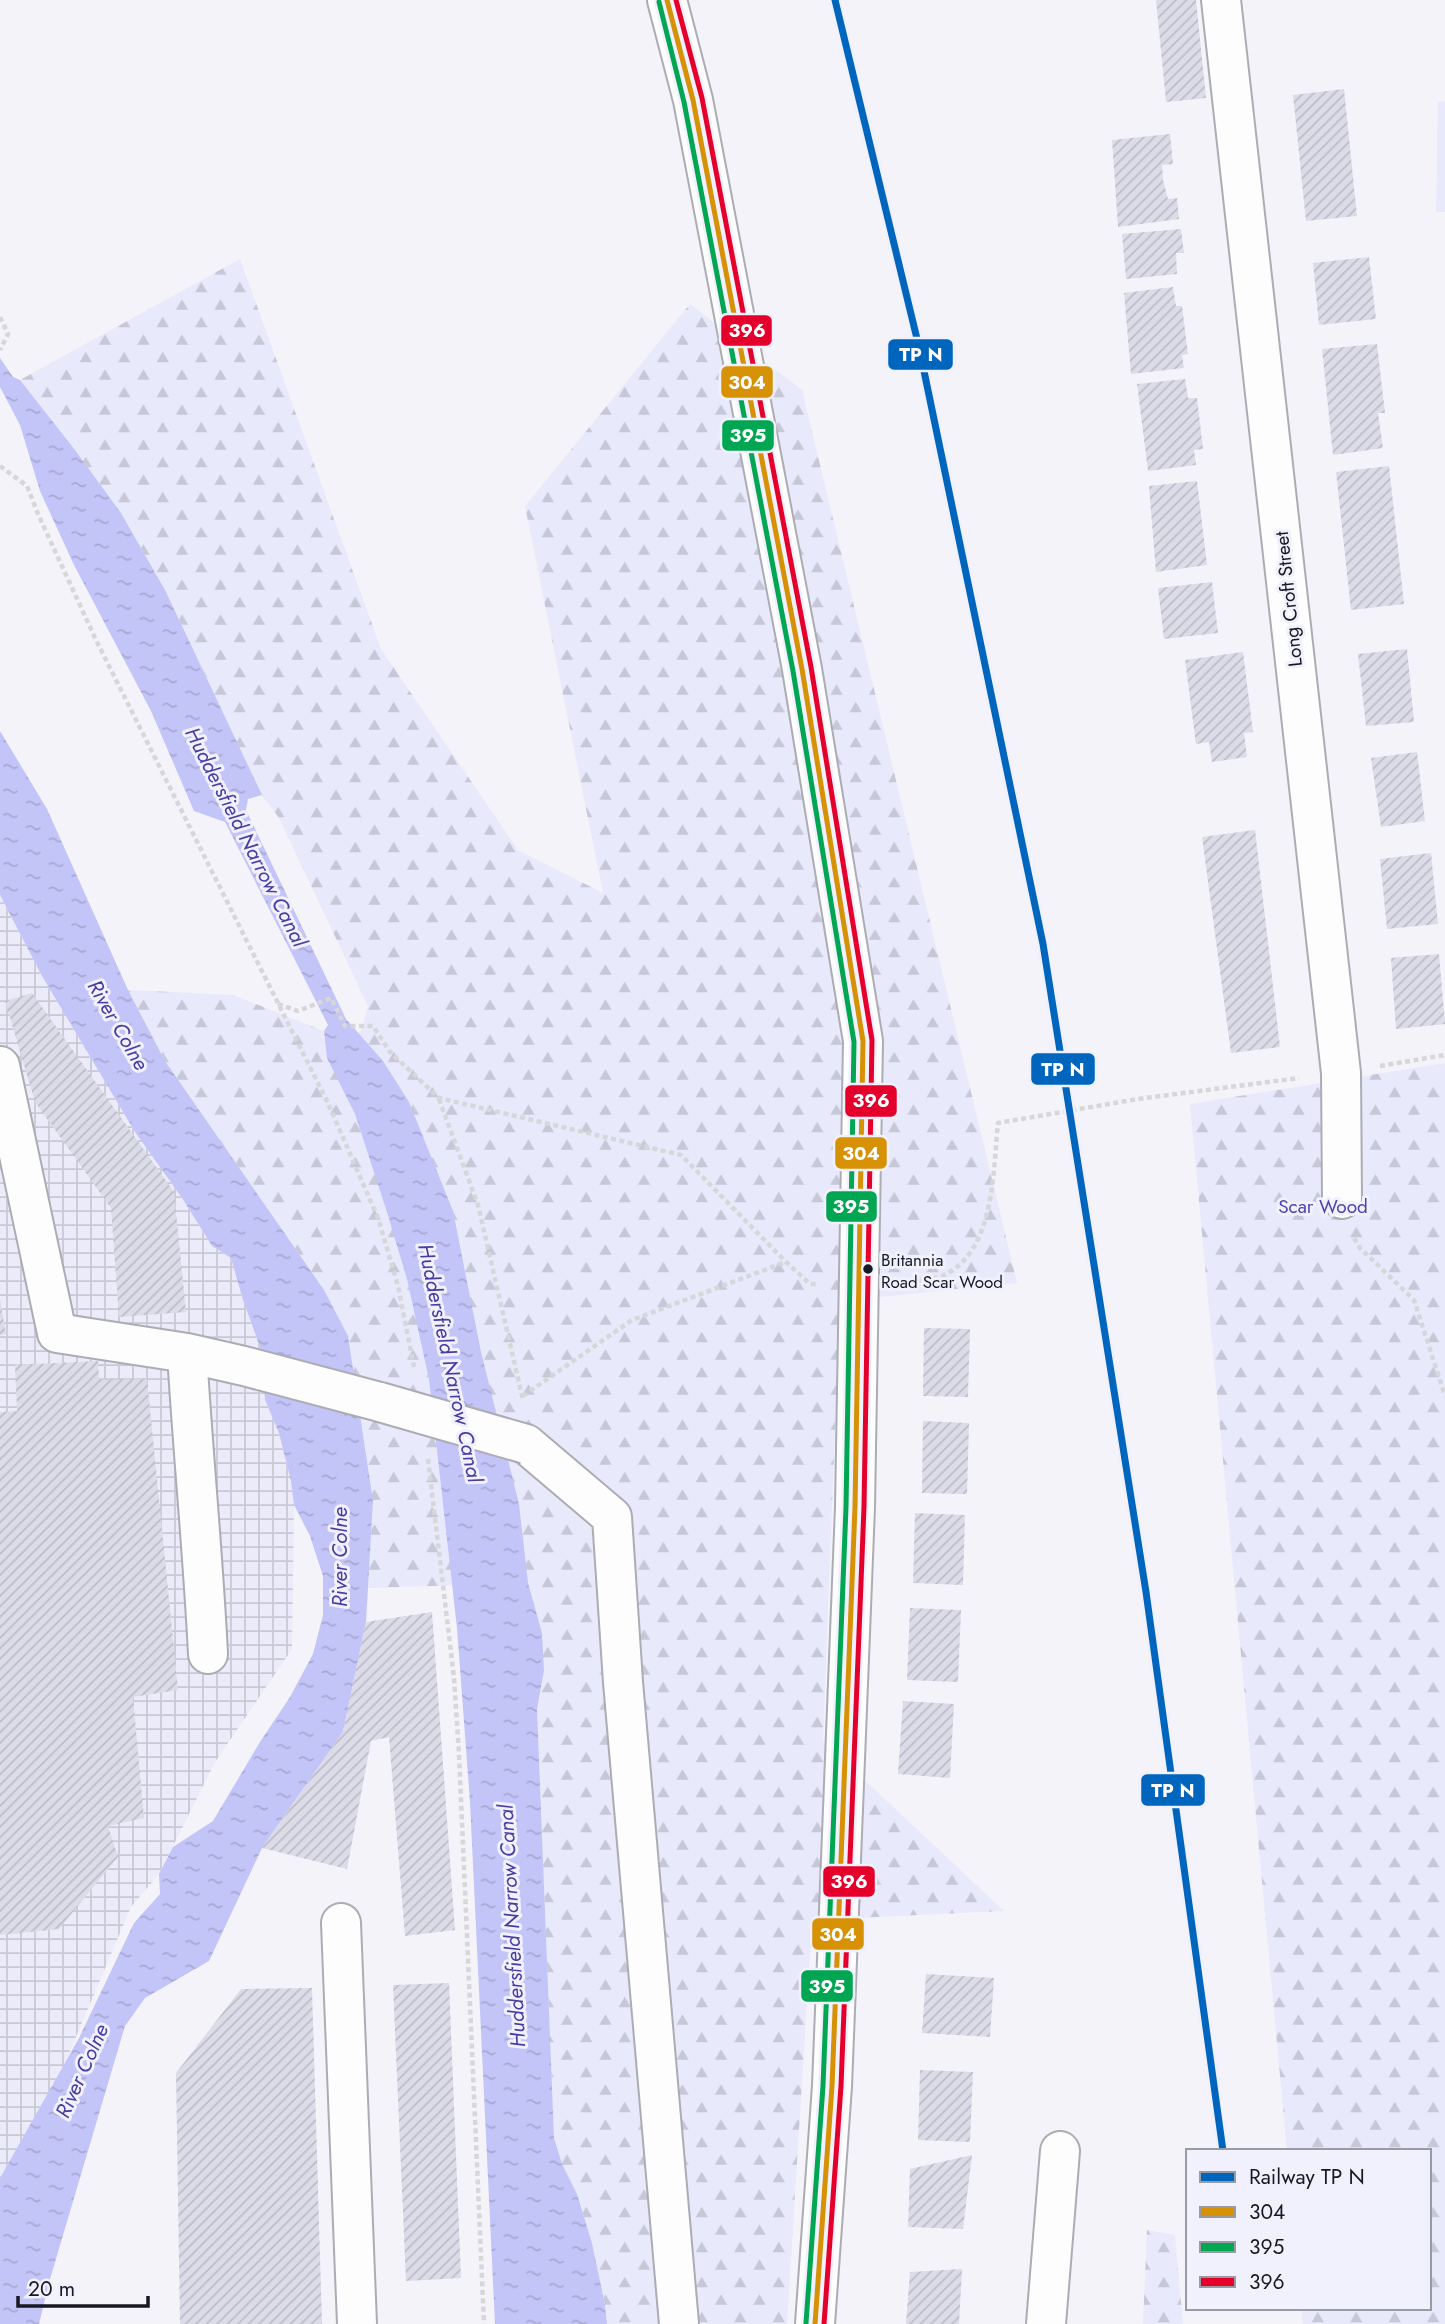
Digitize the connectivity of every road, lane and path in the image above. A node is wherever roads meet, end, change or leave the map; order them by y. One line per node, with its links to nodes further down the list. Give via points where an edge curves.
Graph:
1 (667, 0): 12 (street, via 694,100 797,642 863,1041)
2 (1221, 0): 8 (street, Long Croft Street)
3 (0, 317): 4 (path, via 8,334)
4 (0, 351)
5 (278, 1004): 9 (path, via 298,1011 331,998 345,1026 373,1026 390,1052)
6 (1445, 1055): 8 (path)
7 (0, 1066): 13 (street, via 57,1333)
8 (1341, 1073): 10 (street, Long Croft Street); 12 (path, via 1138,1099 998,1123 987,1218 972,1252 946,1275)
9 (439, 1098): 11 (path, via 681,1155); 14 (path, via 478,1205)
10 (1342, 1199): 15 (path, via 1340,1211 1360,1248 1414,1300)
11 (786, 1262): 12 (path, via 810,1284); 14 (path, via 632,1320)
12 (859, 1288): 22 (street, via 833,2059)
13 (187, 1353): 16 (street, bridge); 17 (street)
14 (523, 1396): 16 (path)
15 (1445, 1396)
16 (527, 1444): 21 (street, via 612,1517)
17 (208, 1654)
18 (341, 1923): 20 (street)
19 (1060, 2151): 23 (street)
20 (357, 2324)
21 (678, 2324)
22 (815, 2324)
23 (1046, 2324)

